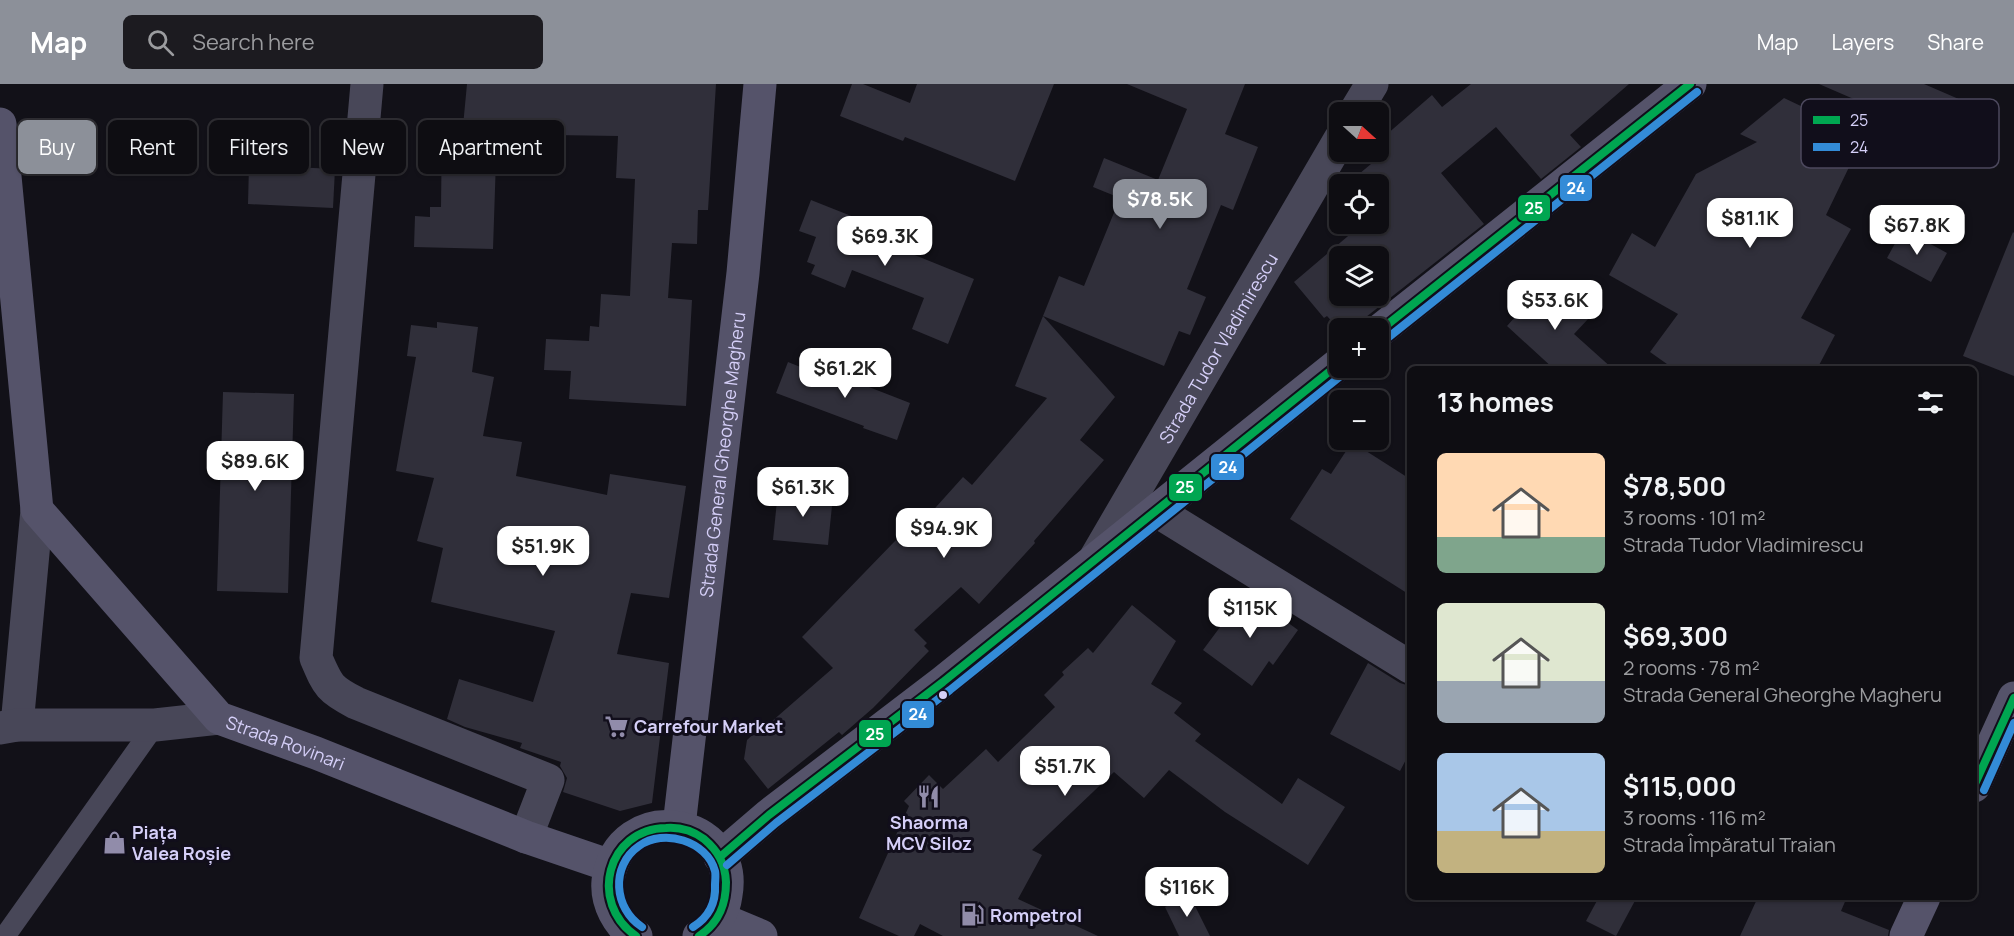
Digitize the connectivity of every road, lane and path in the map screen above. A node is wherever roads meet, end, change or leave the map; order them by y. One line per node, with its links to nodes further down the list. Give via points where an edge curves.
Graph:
1 (367, 84): 20 (street, via 316,658 334,691 356,703 548,780)
2 (760, 84): 19 (street, Strada General Gheorghe Magheru, via 743,273)
3 (1372, 84): 5 (street)
4 (1690, 84): 8 (street)
5 (1361, 102)
6 (0, 124): 10 (street)
7 (1329, 159): 12 (street, Strada Tudor Vladimirescu)
8 (1389, 323)
9 (1329, 372): 11 (street)
10 (37, 510): 15 (street, Strada Rovinari); 17 (street)
11 (1155, 510): 12 (street); 13 (street)
12 (1096, 556): 21 (street)
13 (1407, 665)
14 (2014, 698): 18 (street)
15 (219, 718): 16 (street); 20 (street, Strada Rovinari)
16 (156, 725): 17 (street); 26 (lane)
17 (8, 726)
18 (1977, 779)
19 (679, 826): 21 (street, via 696,832); 22 (street, via 645,830 631,838)
20 (526, 837): 22 (street, Strada Rovinari)
21 (720, 857): 24 (street, via 728,888 725,903)
22 (611, 866): 25 (street, via 610,904)
23 (1923, 900): 28 (street)
24 (709, 927): 27 (street)
25 (633, 935)
26 (5, 936)
27 (761, 936)
28 (1906, 936)

